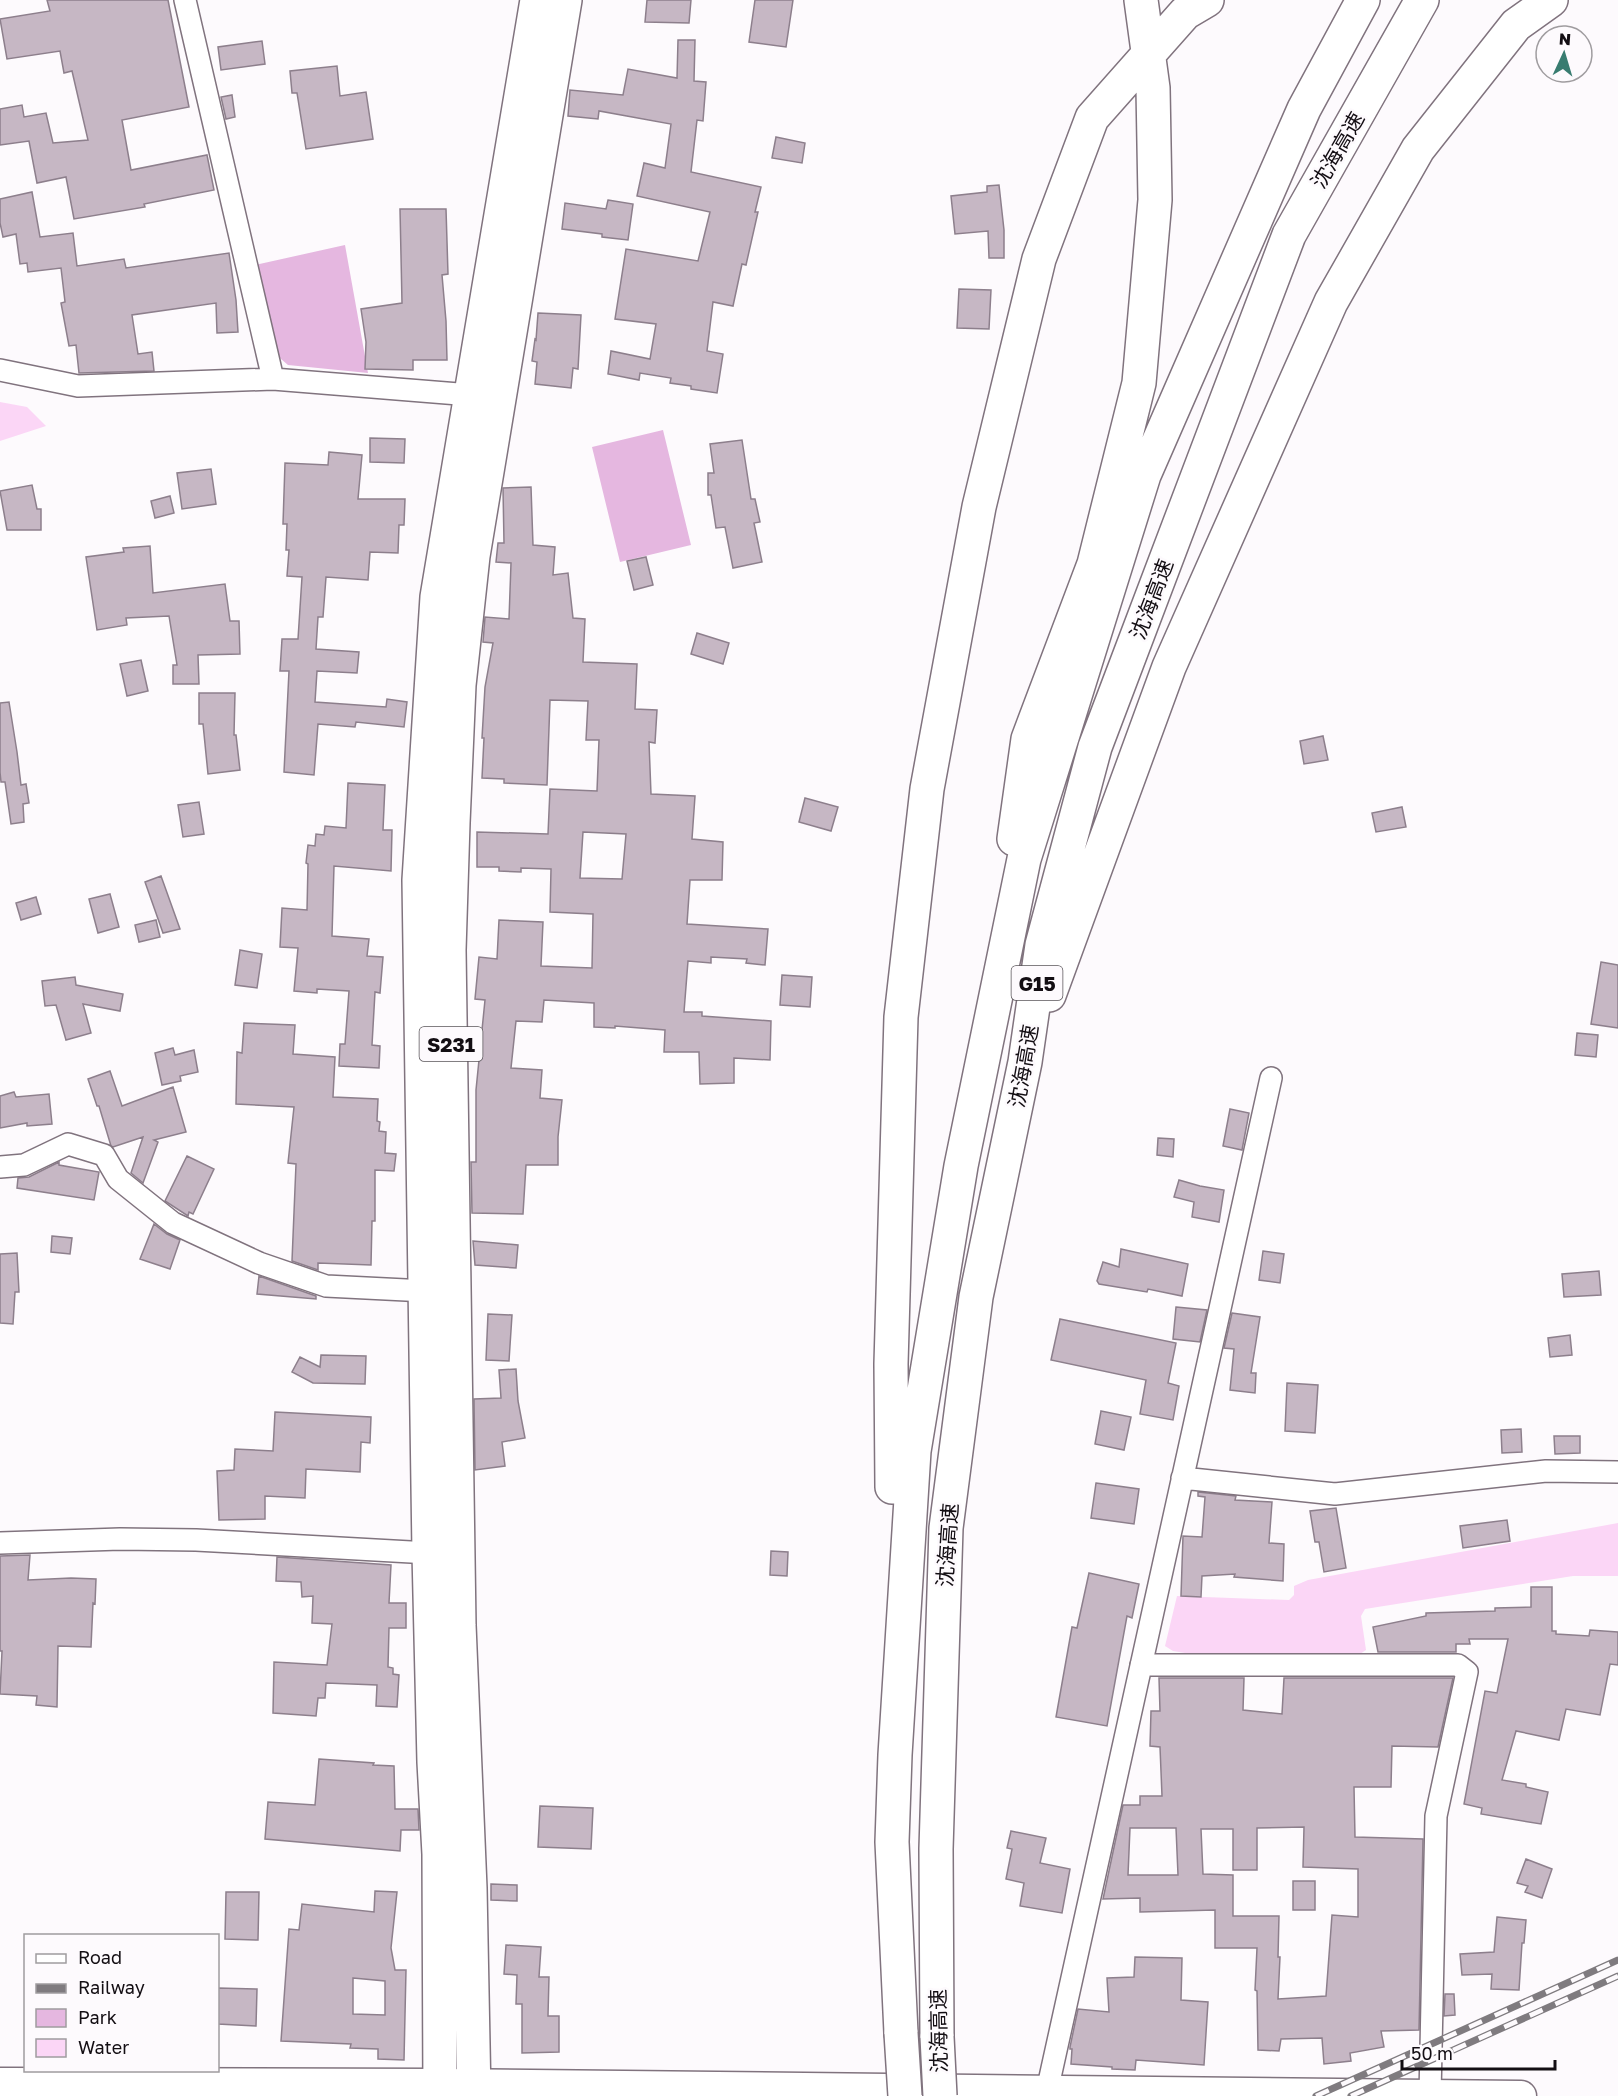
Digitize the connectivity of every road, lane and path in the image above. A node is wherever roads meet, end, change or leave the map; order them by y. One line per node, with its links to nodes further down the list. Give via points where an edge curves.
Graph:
1 (185, 0): 13 (street)
2 (537, 0): 14 (main road)
3 (565, 0): 28 (main road, S231, via 473,556 459,685 449,950 459,1625 470,1888)
4 (1141, 0): 10 (main road)
5 (1207, 0): 10 (main road, via 1185,14)
6 (1363, 0): 15 (main road, 沈海高速 / G15, via 1304,109 1144,475 1024,859)
7 (1422, 0): 16 (main road, 沈海高速 / G15, via 1289,235 1100,736 1042,945)
8 (1510, 0): 11 (main road)
9 (1551, 0): 11 (main road, via 1516,25)
10 (1148, 55): 15 (main road, via 1155,200 1139,383 1094,564 1028,739); 25 (main road, via 1092,118 1040,259 979,507 927,789 900,1017 891,1364)
11 (1418, 148): 16 (main road, via 1331,302 1169,667)
12 (0, 370): 13 (street, via 78,386)
13 (273, 379): 14 (street)
14 (471, 395): 19 (main road, via 437,597 419,880)
15 (984, 1053): 25 (main road, 沈海高速 / G15, via 961,1166 914,1451)
16 (1025, 1062): 32 (main road, 沈海高速 / G15, bridge, via 976,1297 946,1528 936,1849)
17 (1271, 1078): 21 (street)
18 (0, 1167): 19 (street, via 24,1165 68,1144 104,1155 118,1179 173,1223 258,1263 326,1286)
19 (426, 1291): 23 (main road)
20 (1618, 1472): 21 (street, via 1546,1471 1335,1494)
21 (1182, 1478): 24 (street)
22 (0, 1543): 23 (street, via 196,1540)
23 (429, 1553): 27 (main road, via 439,1854)
24 (1141, 1665): 29 (street); 30 (street, via 1458,1665 1467,1672 1437,1816)
25 (895, 1755): 31 (main road, 沈海高速 / G15, bridge, via 892,1842)
26 (0, 2083): 27 (street)
27 (440, 2090): 28 (street)
28 (473, 2090): 29 (street)
29 (1047, 2091): 30 (street)
30 (1430, 2095): 33 (street)
31 (905, 2096)
32 (940, 2096)
33 (1521, 2096)

